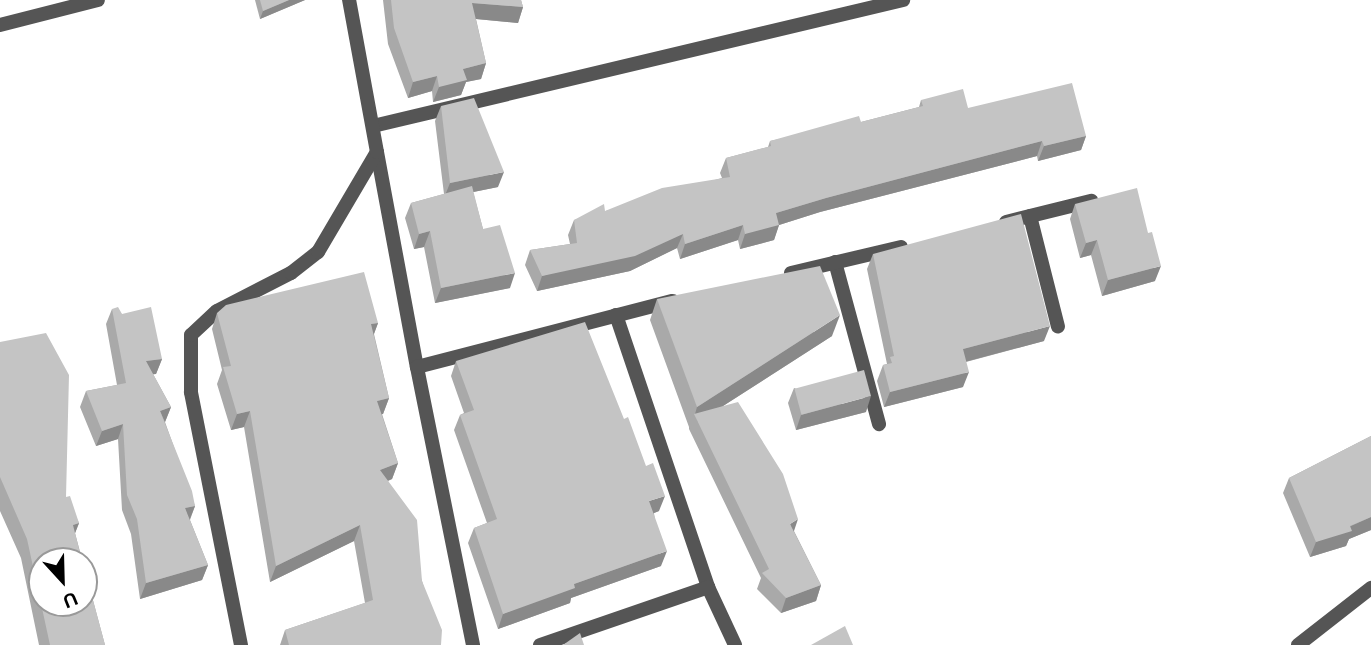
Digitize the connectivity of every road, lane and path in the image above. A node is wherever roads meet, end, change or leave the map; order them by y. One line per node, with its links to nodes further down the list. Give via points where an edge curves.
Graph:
1 (98, 0): 4 (street)
2 (349, 0): 5 (street)
3 (904, 0): 5 (street)
4 (0, 25)
5 (373, 127): 6 (street)
6 (377, 152): 16 (street); 20 (street, via 318,252 290,273 217,311 191,335 191,392)
7 (1111, 196): 8 (street)
8 (1030, 216): 9 (street); 15 (street)
9 (991, 225)
10 (913, 244): 11 (street)
11 (835, 262): 12 (street); 17 (street)
12 (771, 278)
13 (693, 296): 14 (street)
14 (616, 315): 16 (street); 18 (street)
15 (1058, 327)
16 (417, 366): 21 (street)
17 (879, 424)
18 (708, 587): 22 (street); 23 (street)
19 (1371, 588): 24 (street)
20 (241, 645)
21 (473, 645)
22 (540, 645)
23 (736, 645)
24 (1298, 645)

